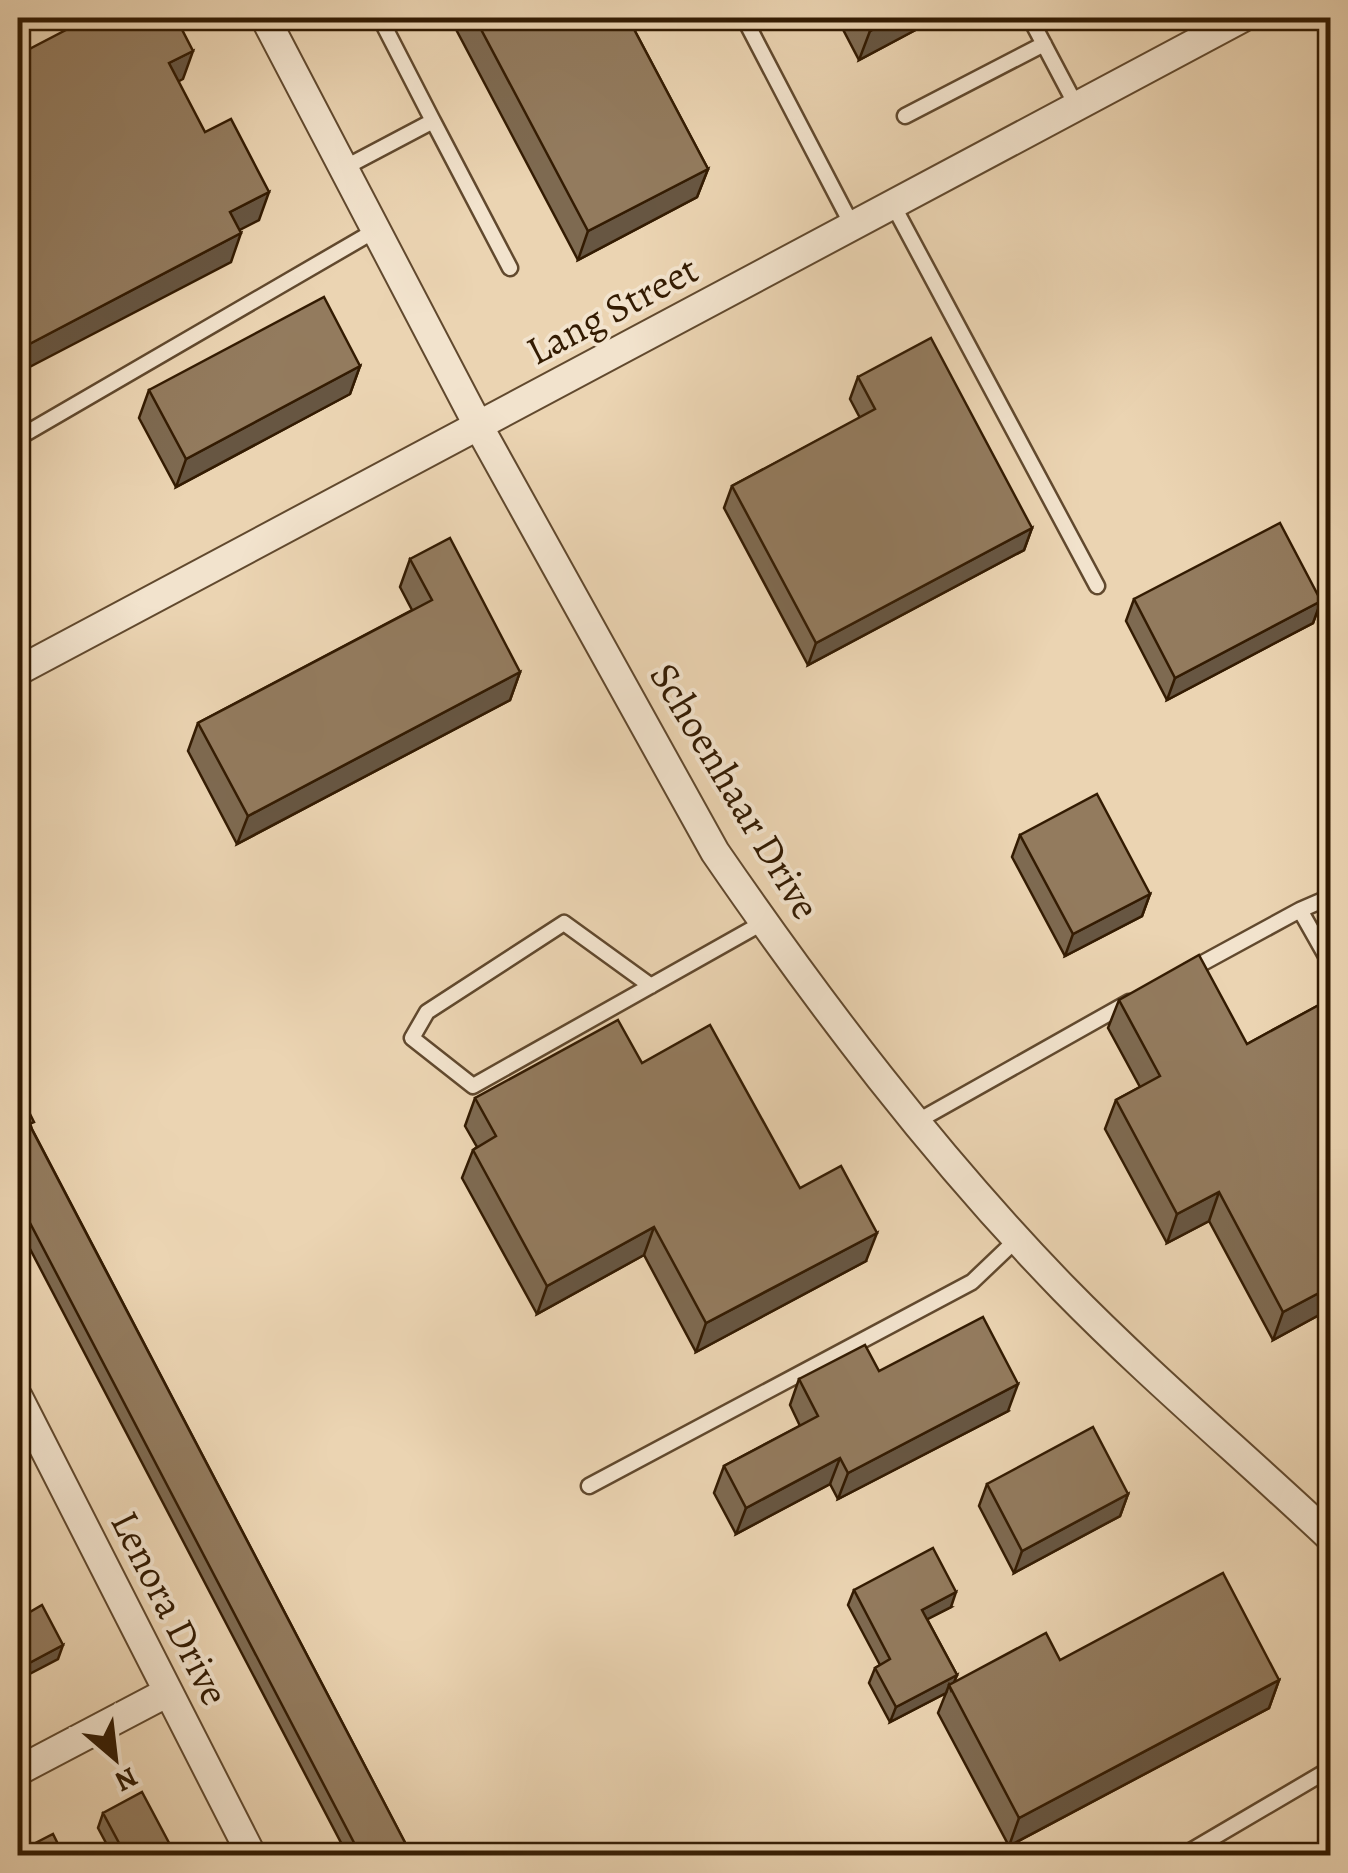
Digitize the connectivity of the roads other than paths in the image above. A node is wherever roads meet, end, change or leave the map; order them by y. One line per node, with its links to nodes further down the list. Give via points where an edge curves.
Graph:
1 (264, 18): 10 (street, Schoenhaar Drive)
2 (380, 18): 9 (lane)
3 (744, 18): 12 (lane)
4 (1030, 18): 6 (lane)
5 (1242, 18): 7 (street, Lang Street)
6 (1044, 44): 7 (lane); 8 (lane)
7 (1077, 106): 11 (street, Lang Street)
8 (905, 116)
9 (433, 121): 10 (lane); 14 (lane)
10 (344, 168): 13 (street, Schoenhaar Drive)
11 (893, 205): 12 (street, Lang Street); 17 (lane)
12 (853, 227): 15 (street, Lang Street)
13 (376, 230): 15 (street, Schoenhaar Drive); 16 (lane)
14 (510, 268)
15 (479, 426): 18 (street, Lang Street); 21 (street, Schoenhaar Drive, via 715,852)
16 (18, 438)
17 (1097, 586)
18 (18, 671)
19 (1330, 897): 20 (lane)
20 (1300, 910): 22 (lane); 23 (lane)
21 (764, 922): 24 (lane); 26 (street, Schoenhaar Drive)
22 (1330, 963)
23 (1168, 981)
24 (651, 986): 24 (lane, via 473,1086 412,1038 427,1012 564,922)
25 (1136, 999): 26 (lane)
26 (916, 1122): 27 (street, Schoenhaar Drive)
27 (1017, 1238): 29 (lane, via 972,1282); 30 (street, Schoenhaar Drive)
28 (18, 1397): 31 (street, Lenora Drive)
29 (589, 1486)
30 (1330, 1537)
31 (168, 1692): 33 (street); 34 (street, Lenora Drive)
32 (1330, 1768): 35 (lane)
33 (18, 1771)
34 (252, 1856)
35 (1182, 1856)

